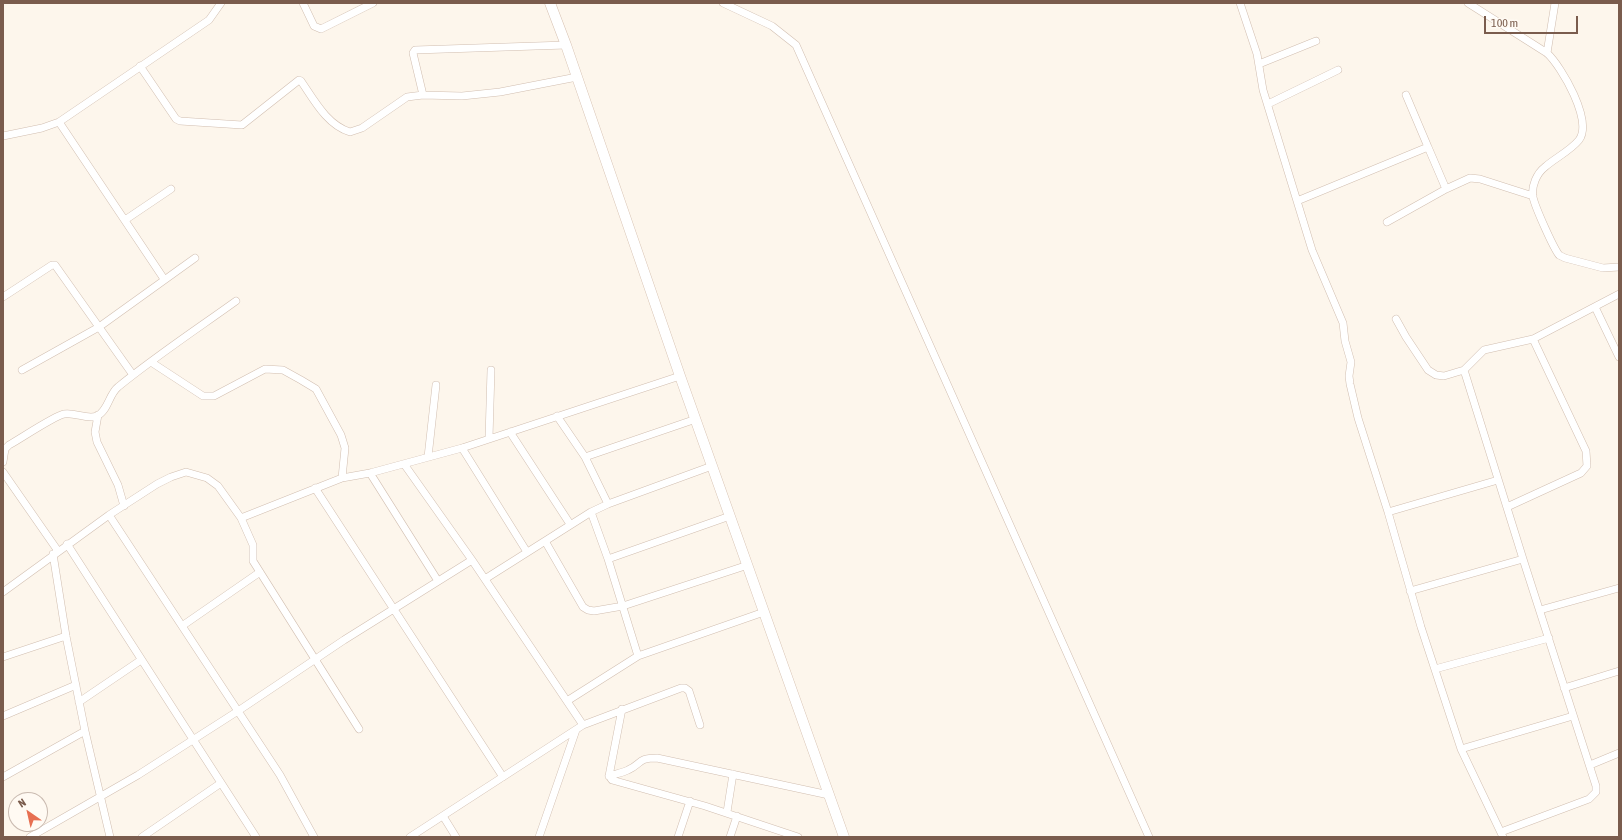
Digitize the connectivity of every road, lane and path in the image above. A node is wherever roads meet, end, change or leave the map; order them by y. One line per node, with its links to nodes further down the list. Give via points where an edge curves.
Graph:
1 (221, 3): 13 (street, via 209,20)
2 (303, 3): 3 (street, via 314,26 321,29)
3 (373, 3)
4 (550, 3): 10 (street)
5 (723, 3): 140 (street, via 772,26 796,44)
6 (1240, 3): 12 (street)
7 (1468, 3): 11 (street)
8 (1555, 3): 11 (street)
9 (1316, 40): 12 (street)
10 (566, 45): 15 (street); 16 (street, via 415,50 413,53)
11 (1547, 53): 24 (street, via 1564,75 1581,113 1582,131 1576,143 1544,167 1535,180)
12 (1259, 64): 18 (street)
13 (140, 66): 16 (street, via 176,119 180,121 242,125 299,80 336,126 350,132 362,128 407,98); 19 (street)
14 (1338, 70): 18 (street)
15 (576, 77): 16 (street, via 492,93 462,96); 44 (street)
16 (423, 95)
17 (1406, 95): 21 (street)
18 (1268, 104): 25 (street)
19 (59, 122): 20 (street); 26 (street)
20 (3, 136)
21 (1428, 147): 23 (street); 25 (street)
22 (171, 189): 26 (street)
23 (1446, 189): 24 (street, via 1470,178 1480,178); 27 (street)
24 (1533, 196): 29 (street, via 1559,255 1603,268)
25 (1297, 201): 66 (street, via 1312,250 1343,323 1351,362 1350,384 1358,418)
26 (125, 220): 30 (street)
27 (1387, 222)
28 (195, 258): 30 (street)
29 (1619, 267)
30 (164, 279): 36 (street)
31 (1619, 294): 34 (street)
32 (3, 297): 36 (street, via 55,265)
33 (236, 300): 39 (street)
34 (1595, 307): 37 (street); 38 (street)
35 (1396, 319): 42 (street, via 1428,370 1444,376)
36 (98, 327): 40 (street); 43 (street)
37 (1533, 339): 42 (street, via 1484,350); 64 (street, via 1586,451 1588,466 1581,473)
38 (1618, 353)
39 (151, 362): 43 (street); 59 (street, via 203,396 214,396 265,368 282,370 316,389 341,435 345,448)
40 (22, 370)
41 (491, 370): 50 (street)
42 (1464, 370): 60 (street)
43 (132, 375): 46 (street, via 111,394 104,410)
44 (680, 376): 47 (street); 48 (street)
45 (436, 385): 52 (street)
46 (98, 415): 54 (street, via 60,415 9,445 5,449); 63 (street, via 95,432 97,442 118,485)
47 (557, 416): 49 (street); 53 (street)
48 (696, 419): 53 (street); 56 (street)
49 (510, 432): 50 (street); 70 (street)
50 (489, 438): 51 (street)
51 (462, 448): 52 (street); 73 (street)
52 (428, 457): 55 (street)
53 (585, 457): 62 (street)
54 (3, 462)
55 (404, 464): 58 (street); 77 (street)
56 (712, 466): 62 (street); 68 (street)
57 (3, 472): 74 (street)
58 (370, 473): 59 (street); 81 (street)
59 (342, 478): 61 (street)
60 (1498, 480): 64 (street); 66 (street)
61 (315, 488): 69 (street); 86 (street)
62 (608, 504): 65 (street)
63 (124, 506): 67 (street); 69 (street, via 157,484 186,472 207,478 218,486)
64 (1507, 507): 76 (street)
65 (592, 512): 70 (street); 75 (street)
66 (1388, 512): 83 (street)
67 (109, 516): 72 (street); 89 (street)
68 (730, 516): 75 (street); 78 (street)
69 (241, 518): 79 (street, via 253,545 253,561)
70 (570, 524): 71 (street)
71 (545, 541): 73 (street); 85 (street, via 583,607 594,611)
72 (67, 544): 74 (street); 95 (street)
73 (527, 552): 80 (street)
74 (55, 553): 84 (street); 90 (street)
75 (608, 559): 85 (street)
76 (1523, 559): 83 (street); 87 (street)
77 (472, 560): 80 (street); 81 (street)
78 (748, 565): 85 (street); 88 (street)
79 (260, 572): 89 (street); 94 (street)
80 (485, 579): 100 (street)
81 (438, 580): 86 (street)
82 (1619, 588): 87 (street)
83 (1410, 591): 96 (street)
84 (3, 592)
85 (623, 606): 92 (street)
86 (393, 609): 94 (street); 118 (street)
87 (1540, 610): 91 (street)
88 (764, 612): 92 (street); 120 (street)
89 (182, 626): 103 (street)
90 (66, 636): 93 (street); 98 (street)
91 (1549, 638): 96 (street); 99 (street)
92 (638, 656): 100 (street)
93 (3, 657)
94 (316, 659): 103 (street); 108 (street)
95 (141, 660): 101 (street); 111 (street)
96 (1435, 669): 112 (street)
97 (1619, 671): 99 (street)
98 (76, 685): 101 (street); 104 (street)
99 (1564, 688): 105 (street)
100 (567, 701): 106 (street)
101 (79, 702): 110 (street)
102 (622, 709): 106 (street); 107 (street, via 685,688 689,691); 116 (street)
103 (238, 711): 111 (street); 132 (street, via 280,775)
104 (3, 716)
105 (1573, 716): 112 (street); 114 (street)
106 (583, 725): 109 (street)
107 (700, 725)
108 (359, 729)
109 (576, 730): 118 (street); 135 (street)
110 (85, 731): 117 (street); 121 (street)
111 (194, 740): 119 (street); 121 (street)
112 (1461, 749): 127 (street)
113 (1619, 753): 114 (street)
114 (1590, 765): 127 (street, via 1596,786 1593,796)
115 (734, 774): 116 (street, via 646,758 627,771); 120 (street); 123 (street)
116 (609, 776): 122 (street, via 612,780)
117 (3, 777)
118 (503, 777): 124 (street)
119 (221, 783): 130 (street); 131 (street)
120 (829, 794): 139 (street)
121 (101, 797): 128 (street); 129 (street)
122 (690, 801): 123 (street); 136 (street)
123 (727, 812): 125 (street)
124 (443, 816): 133 (street); 134 (street)
125 (737, 816): 126 (street); 137 (street)
126 (777, 834): 138 (street)
127 (1502, 835)
128 (30, 837)
129 (110, 837)
130 (142, 837)
131 (256, 837)
132 (314, 837)
133 (410, 837)
134 (456, 837)
135 (539, 837)
136 (678, 837)
137 (730, 837)
138 (798, 837)
139 (844, 837)
140 (1149, 837)

